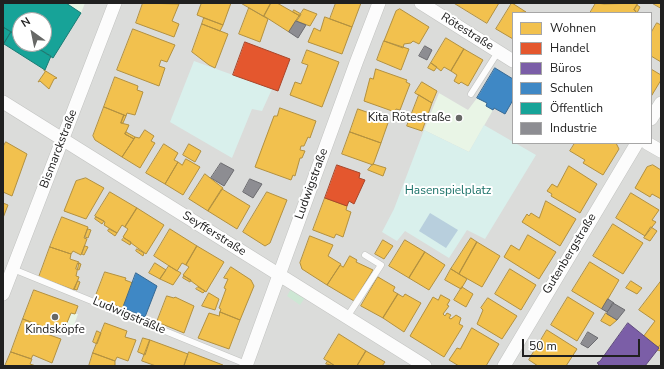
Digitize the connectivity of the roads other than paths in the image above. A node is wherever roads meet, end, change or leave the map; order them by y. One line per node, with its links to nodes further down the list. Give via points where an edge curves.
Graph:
1 (115, 3): 10 (street, Bismarckstraße)
2 (379, 3): 16 (street, Ludwigstraße)
3 (421, 3): 4 (street, Rötestraße)
4 (498, 52): 5 (street, Rötestraße); 6 (lane)
5 (512, 60)
6 (471, 94)
7 (3, 102): 10 (street, Seyfferstraße)
8 (661, 103): 9 (street)
9 (652, 117)
10 (62, 140): 15 (street, Bismarckstraße); 16 (street, Seyfferstraße)
11 (636, 144): 21 (street, Gutenbergstraße)
12 (649, 144): 13 (street)
13 (661, 151)
14 (365, 255): 18 (lane, via 381,265)
15 (12, 268): 17 (street, Bismarckstraße); 19 (lane, Ludwigsträßle)
16 (278, 274): 18 (street, Seyfferstraße); 19 (street, Ludwigstraße)
17 (3, 294)
18 (348, 317): 20 (street, Seyfferstraße)
19 (246, 365)
20 (425, 366)
21 (504, 366)

